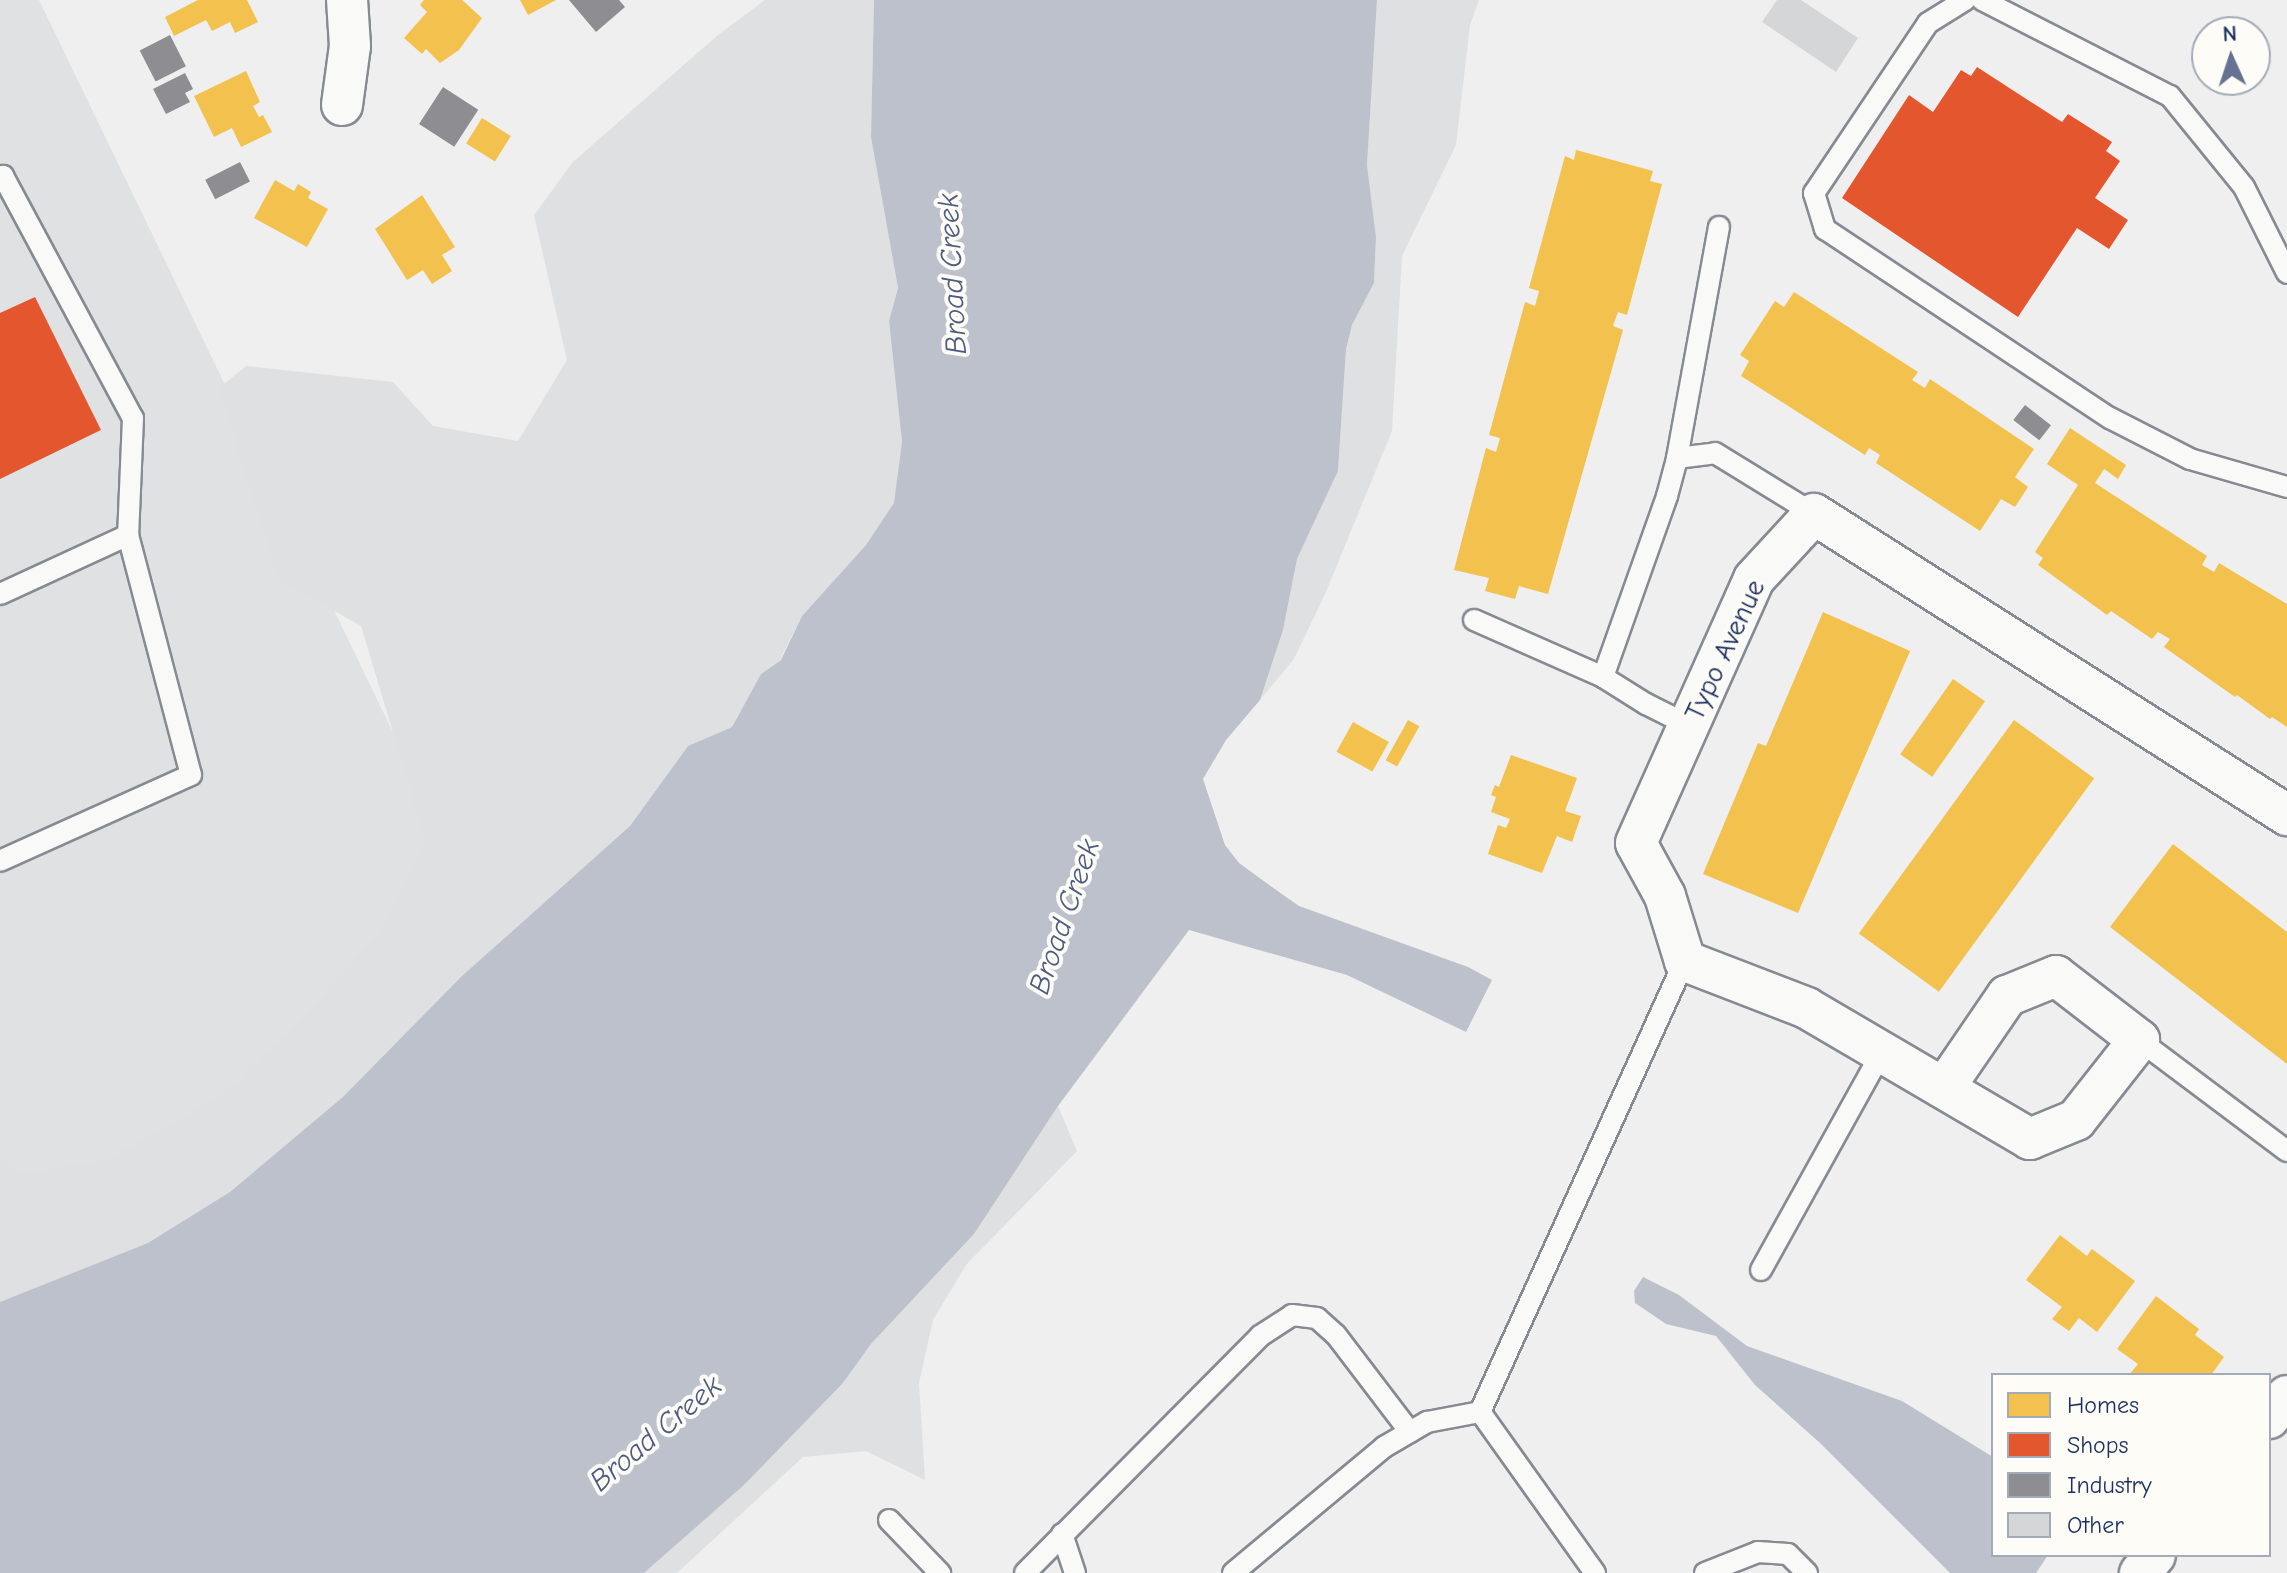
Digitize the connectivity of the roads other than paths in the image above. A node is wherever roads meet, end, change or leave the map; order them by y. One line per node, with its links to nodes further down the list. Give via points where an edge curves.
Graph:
1 (347, 0): 4 (street, via 350,46)
2 (1965, 0): 9 (lane, via 1928,23 1814,193 1825,229 2110,418 2190,459)
3 (1982, 0): 7 (lane, via 2170,96 2244,187)
4 (342, 105)
5 (0, 178): 11 (lane, via 133,418)
6 (1719, 227): 8 (lane)
7 (2287, 273)
8 (1677, 458): 10 (lane, via 1715,453); 14 (lane)
9 (2287, 487)
10 (1814, 514): 15 (street, Typo Avenue, via 1754,579); 16 (street)
11 (128, 535): 12 (lane); 17 (lane, via 191,775)
12 (0, 594)
13 (1474, 620): 14 (lane)
14 (1603, 677): 15 (lane)
15 (1690, 726): 18 (street, Typo Avenue, via 1636,843 1665,896)
16 (2287, 815)
17 (0, 861)
18 (1685, 961): 20 (street, via 1807,1008); 25 (lane)
19 (2139, 1040): 21 (street, via 2076,1120 2030,1139); 21 (street, via 2056,976 2007,996); 22 (lane)
20 (1882, 1052): 21 (street); 23 (lane)
21 (1944, 1088)
22 (2287, 1151)
23 (1761, 1270)
24 (2287, 1396): 26 (street)
25 (1480, 1412): 27 (lane, via 1427,1422); 35 (lane)
26 (2271, 1416)
27 (1410, 1432): 29 (lane, via 1336,1335 1317,1318 1292,1315 1260,1336); 34 (lane, via 1384,1447)
28 (889, 1520): 31 (lane)
29 (1062, 1534): 32 (lane); 33 (lane)
30 (2153, 1557): 38 (street)
31 (940, 1573)
32 (1025, 1573)
33 (1075, 1573)
34 (1233, 1573)
35 (1595, 1573)
36 (1705, 1573): 37 (lane, via 1758,1552 1788,1554)
37 (1807, 1573)
38 (2140, 1573)

